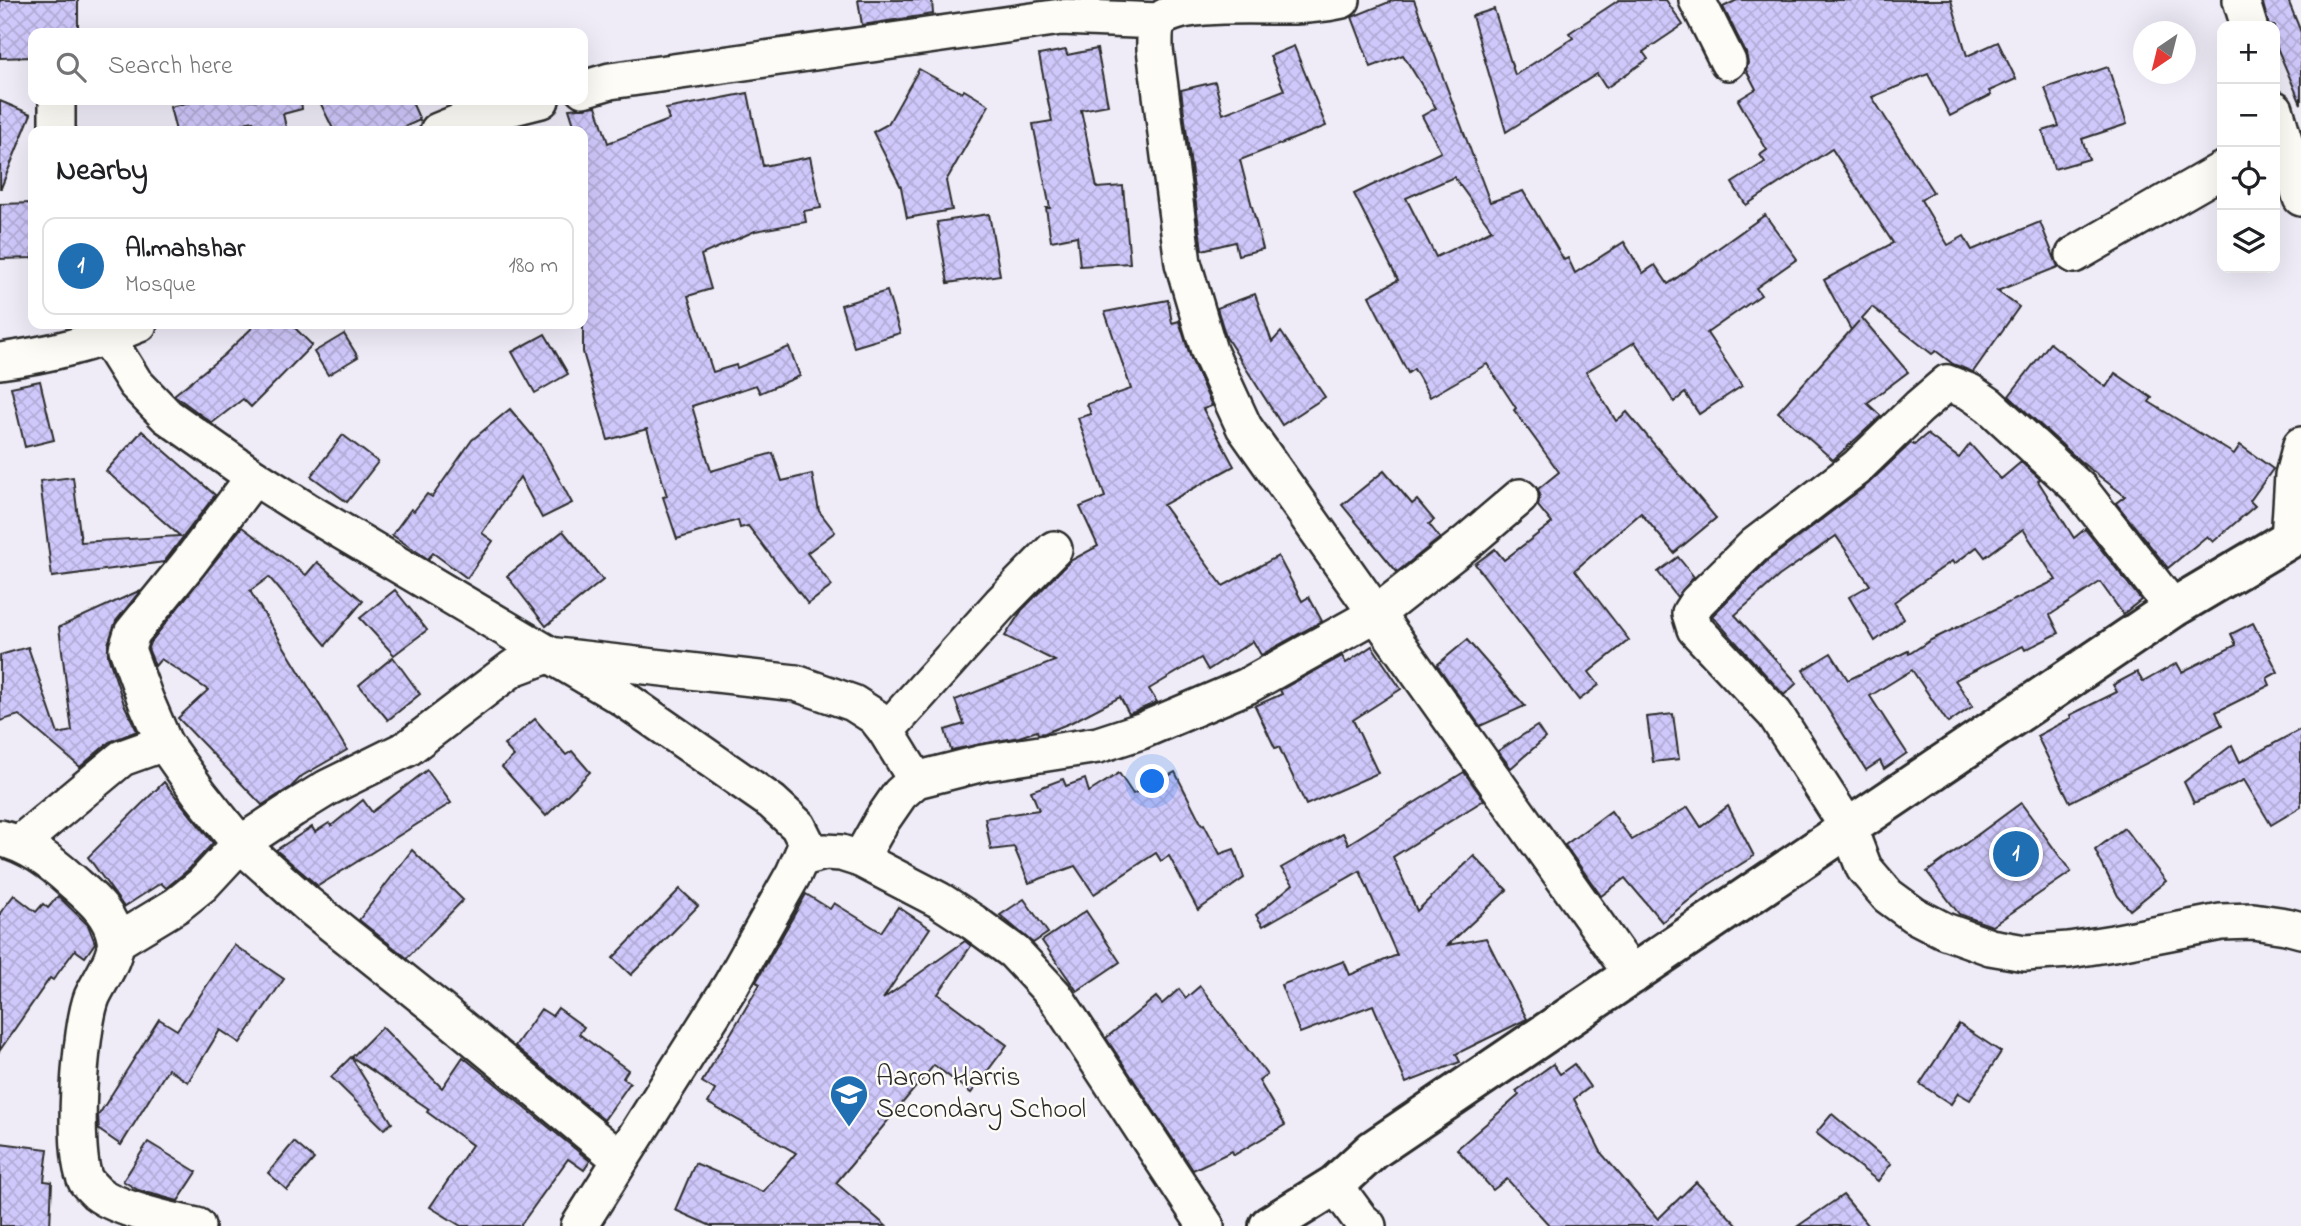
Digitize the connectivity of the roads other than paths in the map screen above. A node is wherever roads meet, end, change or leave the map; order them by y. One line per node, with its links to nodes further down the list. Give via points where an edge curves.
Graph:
1 (1342, 0): 4 (street, via 1187,8)
2 (1697, 0): 6 (street)
3 (2241, 0): 5 (street)
4 (1159, 21): 7 (street, via 1061,17); 24 (street, via 1155,49 1183,264 1209,351 1244,427)
5 (2247, 21)
6 (1728, 62)
7 (588, 88)
8 (57, 105): 10 (street)
9 (521, 105): 11 (street)
10 (57, 126)
11 (450, 126)
12 (2280, 133): 14 (street)
13 (2217, 173): 15 (street)
14 (2301, 198)
15 (2074, 255)
16 (106, 331): 17 (street, via 51,354); 19 (street, via 135,383 154,404)
17 (0, 361)
18 (2301, 445): 21 (street, via 2293,475)
19 (254, 477): 25 (street); 27 (street, via 132,632 127,649)
20 (1520, 497): 24 (street)
21 (2295, 536): 23 (street)
22 (1054, 549): 26 (street)
23 (2173, 608): 29 (street); 29 (street, via 2080,489 1989,405 1947,383 1856,468 1754,546 1690,613 1695,629 1775,714)
24 (1376, 614): 28 (street, via 1247,686 1141,732 1098,745 983,763); 36 (street)
25 (548, 655): 26 (street, via 796,683 853,703 875,717); 31 (street, via 513,668 408,748 327,788); 32 (street, via 621,697 772,802 798,826 807,844)
26 (886, 731): 28 (street)
27 (164, 743): 30 (street, via 122,758); 31 (street)
28 (916, 780): 33 (street, via 881,820)
29 (1849, 829): 34 (street, via 1864,868 1888,896 1945,931 1990,947 2025,953 2068,950 2221,922 2253,921); 36 (street)
30 (10, 841): 35 (street, via 58,868 96,902 111,923)
31 (240, 844): 35 (street, via 202,886); 37 (street, via 307,904)
32 (802, 858): 33 (street, via 825,852); 37 (street, via 731,985)
33 (860, 859): 41 (street, via 939,900 1014,951 1055,996)
34 (2301, 930)
35 (116, 942): 39 (street, via 92,998 85,1032 78,1111 85,1180 108,1201)
36 (1633, 976): 38 (street, via 1373,1150)
37 (620, 1158): 40 (street)
38 (1335, 1185): 42 (street); 43 (street)
39 (197, 1226)
40 (579, 1226)
41 (1206, 1226)
42 (1269, 1226)
43 (1368, 1226)

